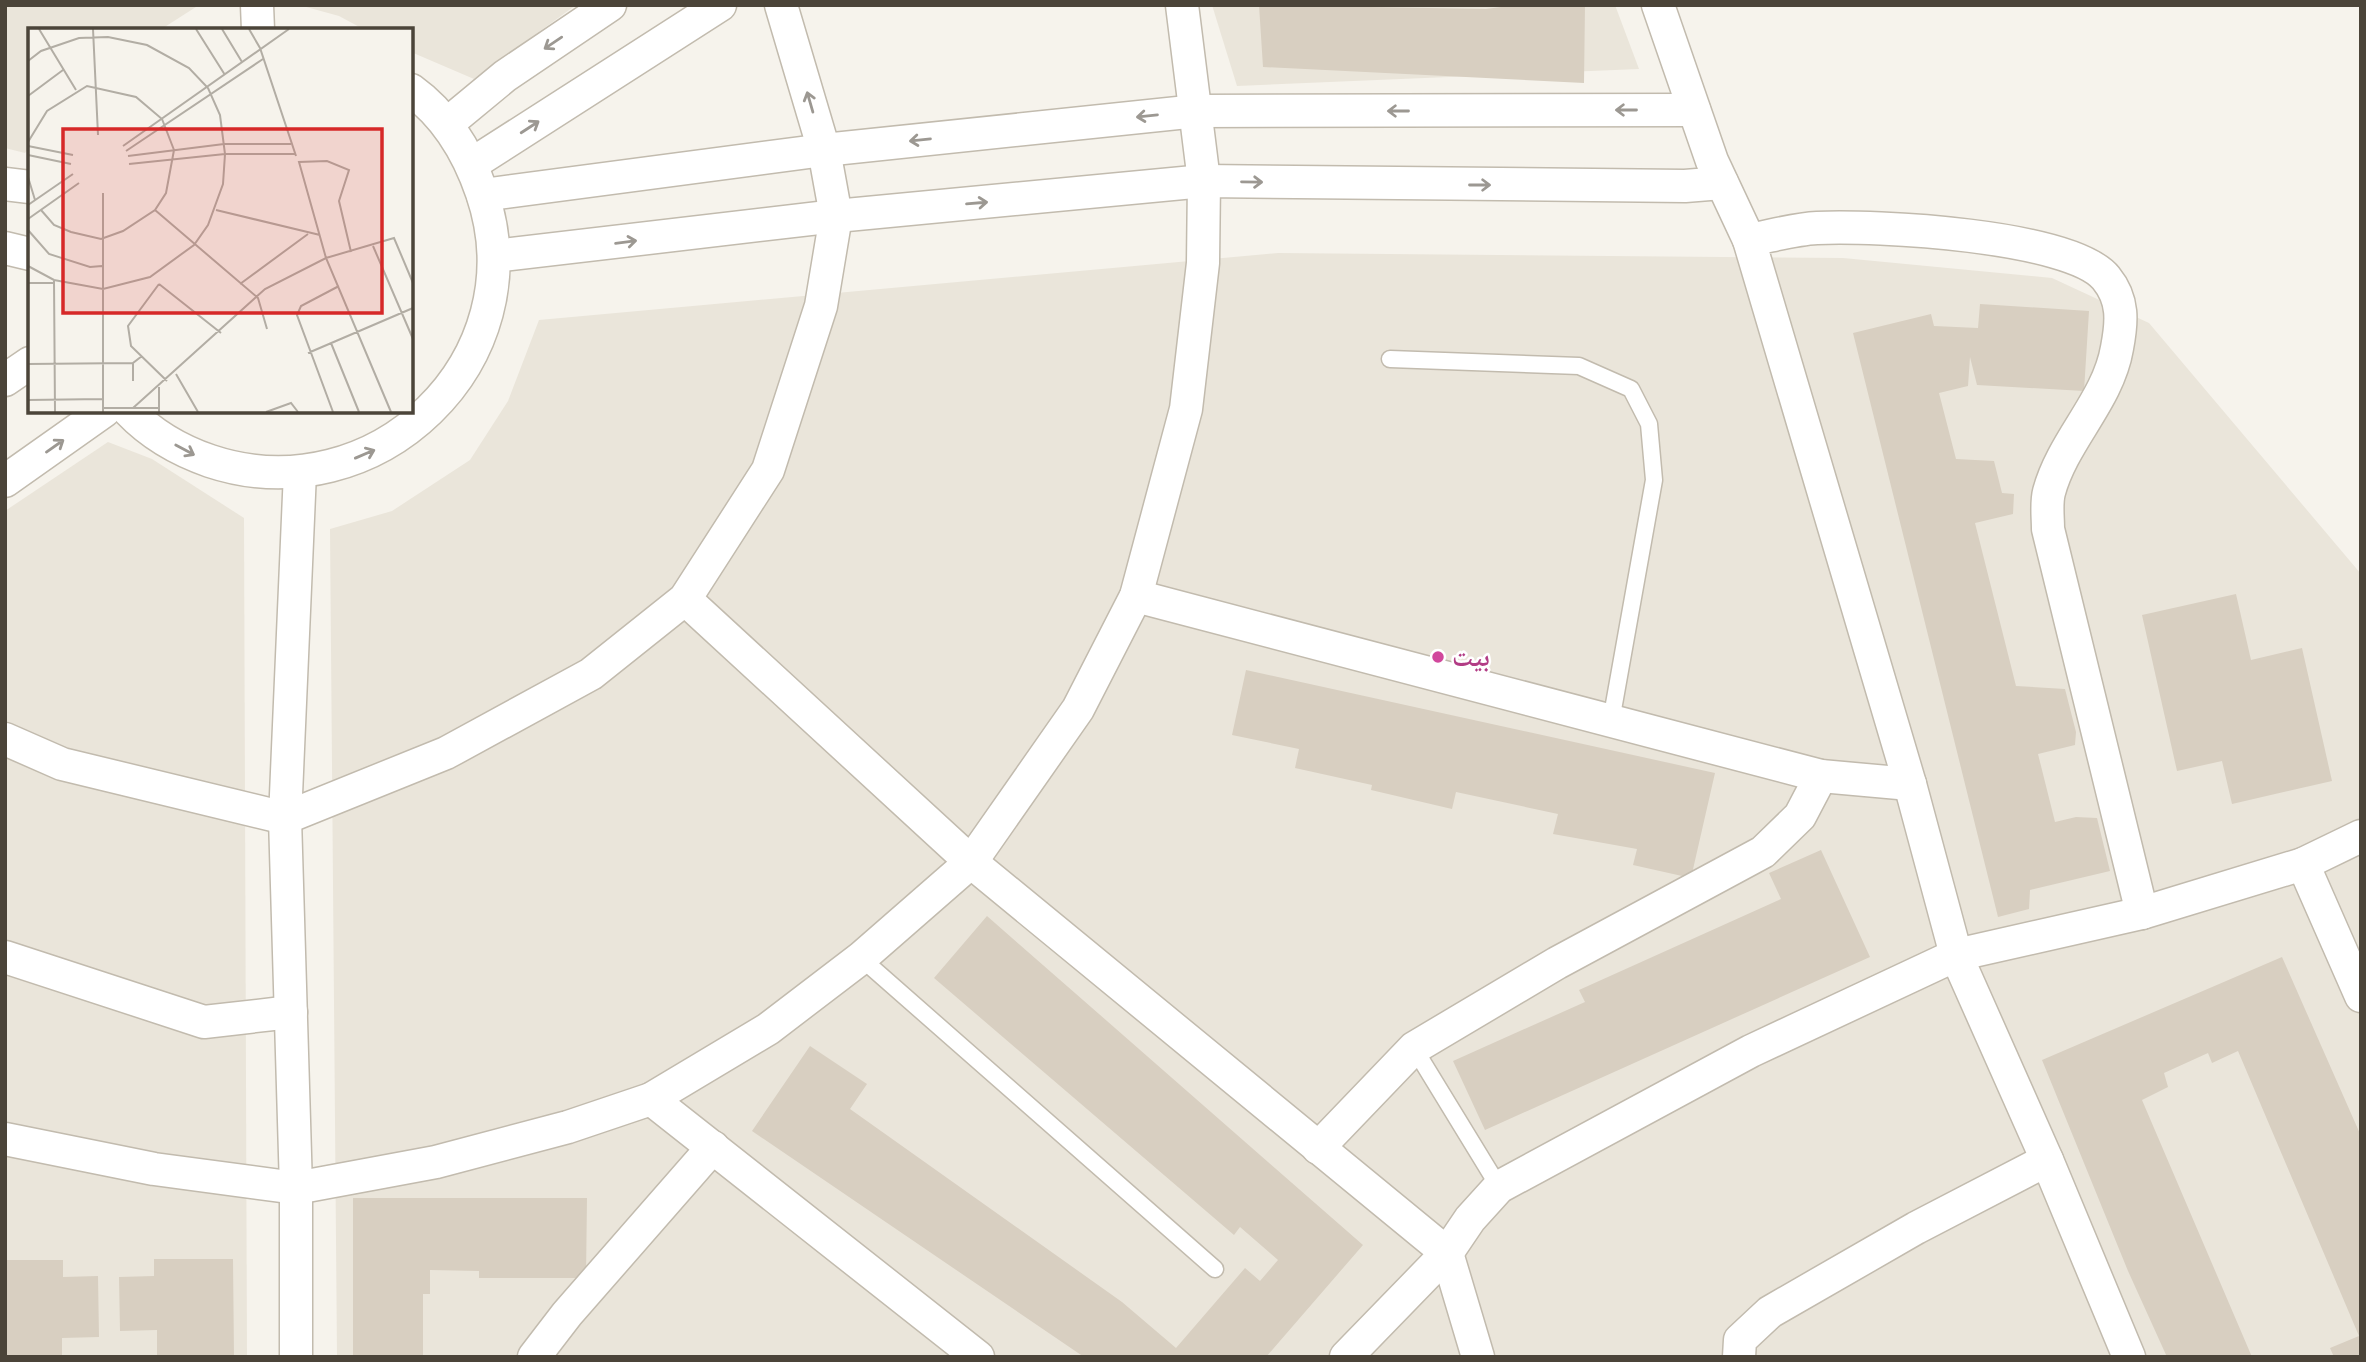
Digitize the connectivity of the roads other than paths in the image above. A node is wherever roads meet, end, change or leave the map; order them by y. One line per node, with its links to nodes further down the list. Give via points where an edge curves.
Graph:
1 (257, 5): 7 (street)
2 (610, 5): 11 (street, one-way to 11, via 505,76)
3 (720, 5): 13 (street, one-way to 3)
4 (781, 5): 12 (street, one-way to 4)
5 (1182, 5): 10 (street)
6 (1658, 5): 9 (street)
7 (258, 28)
8 (413, 92): 11 (street)
9 (1694, 110): 10 (street, one-way to 10); 15 (street)
10 (1198, 111): 12 (street, one-way to 12); 14 (street)
11 (447, 124): 13 (street)
12 (824, 150): 18 (street); 19 (street)
13 (472, 164): 18 (street)
14 (1204, 181): 15 (street, one-way to 15, via 1685,187); 19 (street, one-way to 14); 31 (street, via 1203,263 1186,409)
15 (1722, 183): 20 (street)
16 (5, 184): 17 (street)
17 (28, 187)
18 (483, 195): 23 (street)
19 (836, 216): 23 (street, one-way to 19); 32 (street, via 821,306 768,470)
20 (1749, 240): 36 (street); 41 (street, via 1840,227 1964,233 2075,260 2105,276 2120,300 2116,352 2100,392 2063,453 2048,494 2048,529)
21 (5, 248): 22 (street)
22 (28, 254)
23 (495, 256): 29 (street, one-way to 23, via 335,465 400,436 451,388 484,325)
24 (1390, 359): 33 (lane, via 1579,366 1632,389 1649,424 1654,481)
25 (28, 364): 26 (street)
26 (5, 380)
27 (101, 413): 30 (street, one-way to 27)
28 (132, 413): 29 (street, one-way to 29, via 195,456 229,467)
29 (300, 472): 37 (street)
30 (5, 481)
31 (1136, 596): 33 (street); 39 (street, via 1078,709)
32 (685, 599): 37 (street, via 579,680 446,753); 39 (street)
33 (1611, 721): 35 (street)
34 (5, 739): 37 (street, via 62,764)
35 (1821, 776): 36 (street); 47 (street, via 1800,816 1762,852 1557,963)
36 (1910, 784): 42 (street)
37 (285, 818): 46 (street)
38 (2361, 836): 40 (street)
39 (971, 862): 44 (street); 51 (street)
40 (2303, 864): 41 (street); 45 (street)
41 (2142, 913): 42 (street)
42 (1956, 955): 52 (street); 53 (street, via 1751,1051)
43 (5, 957): 46 (street, via 204,1021)
44 (861, 958): 48 (street, via 768,1028); 56 (lane)
45 (2361, 996)
46 (291, 1012): 54 (street)
47 (1415, 1048): 51 (street); 53 (lane)
48 (651, 1099): 50 (street); 54 (street, via 568,1127 436,1162)
49 (5, 1139): 54 (street, via 154,1169)
50 (713, 1147): 58 (street); 59 (street)
51 (1318, 1148): 55 (street)
52 (2048, 1160): 62 (street, via 1916,1228 1770,1312 1740,1340); 63 (street)
53 (1499, 1187): 55 (street)
54 (296, 1188): 57 (street)
55 (1447, 1254): 60 (street); 61 (street)
56 (1215, 1269)
57 (296, 1357)
58 (534, 1357)
59 (978, 1357)
60 (1346, 1357)
61 (1478, 1357)
62 (1739, 1357)
63 (2129, 1357)

